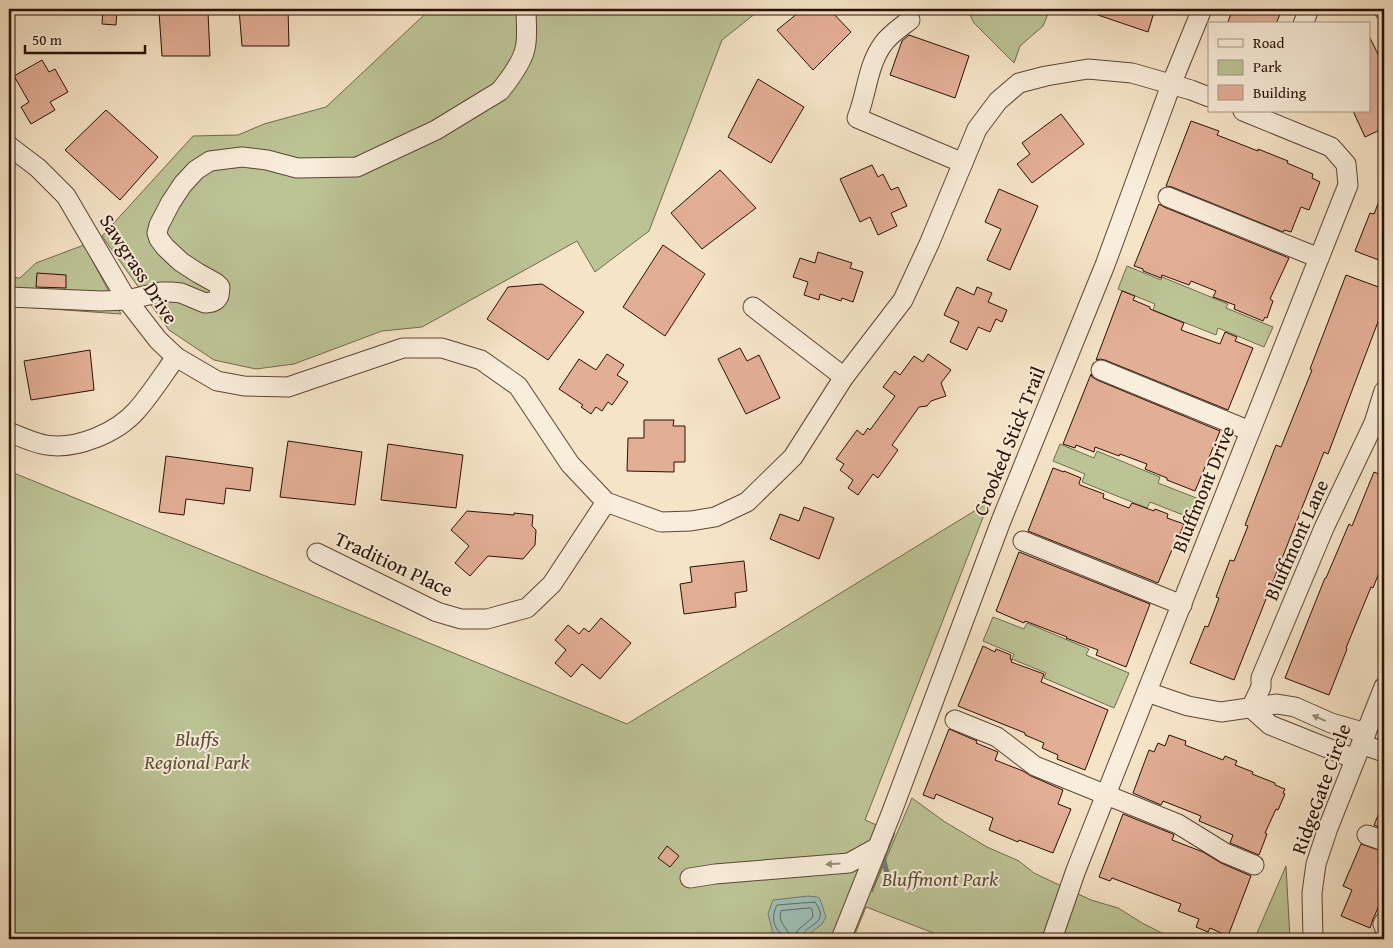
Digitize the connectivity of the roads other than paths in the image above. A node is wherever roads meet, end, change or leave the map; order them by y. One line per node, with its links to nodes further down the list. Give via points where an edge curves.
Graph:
1 (526, 9): 15 (street, via 525,49 506,84 500,91 436,130 357,166 296,168 242,157 210,162 196,170 170,202 157,233 165,247 181,262 220,287 219,296 205,303 181,293 161,292)
2 (1202, 9): 6 (street, Crooked Stick Trail)
3 (1309, 9): 5 (street)
4 (910, 20): 11 (street, via 883,43 870,70 857,118)
5 (1304, 22)
6 (1171, 85): 7 (street); 11 (street, via 1132,73 1088,70 1019,82 998,101 977,129); 34 (street, Crooked Stick Trail)
7 (1208, 98)
8 (1248, 112): 9 (street, Bluffmont Drive)
9 (1266, 116): 13 (street, Bluffmont Drive, via 1331,147 1346,164 1348,185)
10 (9, 146): 15 (street, Sawgrass Drive, via 38,168 66,196)
11 (963, 163): 19 (street, via 903,300)
12 (1168, 196): 13 (street)
13 (1319, 258): 22 (street, Bluffmont Drive)
14 (9, 297): 15 (street)
15 (127, 300): 17 (street, Sawgrass Drive, via 158,340)
16 (754, 308): 19 (street)
17 (176, 357): 21 (street, via 136,411 114,429 90,440 47,445); 23 (street, Sawgrass Drive, via 217,381 244,386 288,387 403,348 442,348 481,360 518,386 570,464)
18 (1101, 370): 22 (street)
19 (844, 377): 23 (street, Sawgrass Drive, via 793,457 747,502 715,518 662,522)
20 (1384, 391): 29 (street, Bluffmont Lane, via 1374,422 1324,528)
21 (9, 432)
22 (1250, 432): 26 (street, Bluffmont Drive)
23 (606, 502): 25 (street, Tradition Place, via 552,584 527,608 487,619 461,619 437,612)
24 (1023, 541): 26 (street)
25 (317, 553)
26 (1182, 605): 28 (street, Bluffmont Drive)
27 (1384, 687): 31 (street, RidgeGate Circle)
28 (1147, 692): 29 (street, via 1188,706 1221,712); 33 (street, Bluffmont Drive)
29 (1251, 708): 31 (street, via 1270,725); 31 (street, one-way to 29, via 1331,723 1295,707 1277,704)
30 (955, 720): 33 (street, via 997,737 1035,766)
31 (1361, 745): 32 (street); 41 (street, RidgeGate Circle, via 1316,864 1312,893)
32 (1384, 752)
33 (1106, 795): 35 (street, via 1178,824 1225,853); 40 (street, Bluffmont Drive)
34 (878, 847): 36 (street, one-way to 36, via 849,863); 39 (street, Crooked Stick Trail)
35 (1254, 865)
36 (690, 878)
37 (1384, 922): 38 (street)
38 (1384, 926)
39 (840, 939)
40 (1052, 939)
41 (1313, 939)

